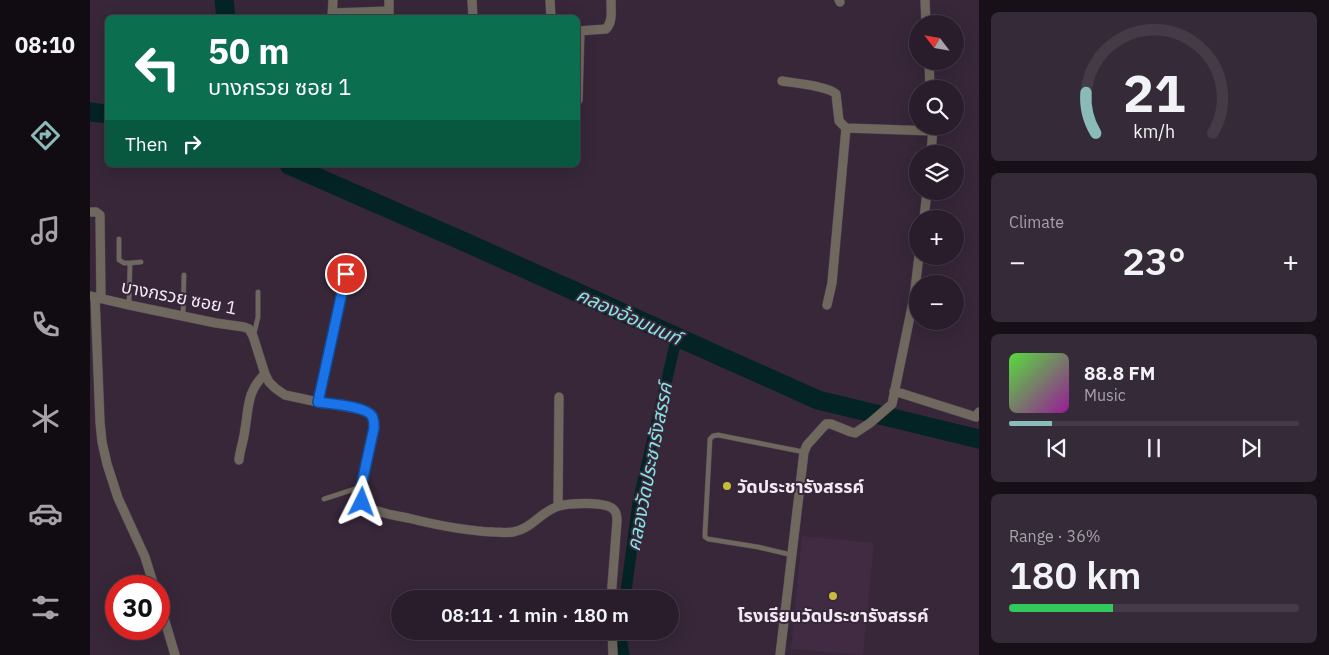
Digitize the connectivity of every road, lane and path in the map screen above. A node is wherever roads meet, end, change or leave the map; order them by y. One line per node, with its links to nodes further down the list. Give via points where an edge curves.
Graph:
1 (333, 0): 8 (street)
2 (389, 0): 7 (street)
3 (472, 0): 9 (street)
4 (550, 0): 10 (street)
5 (611, 0): 12 (street, via 611,22 606,30)
6 (925, 0): 11 (street)
7 (389, 14): 8 (street)
8 (332, 15)
9 (473, 15)
10 (551, 15)
11 (926, 15)
12 (580, 31)
13 (782, 81): 14 (street, via 834,91 838,121)
14 (846, 128): 15 (street); 26 (street, via 833,276)
15 (909, 129)
16 (90, 212): 24 (street, via 100,215)
17 (119, 239): 19 (lane, via 119,260)
18 (141, 262): 19 (lane)
19 (130, 263): 25 (lane)
20 (918, 265): 30 (street)
21 (346, 274): 32 (street)
22 (184, 275): 27 (lane)
23 (258, 292): 28 (lane, via 258,317)
24 (95, 297): 25 (street, บางกรวย ซอย 1); 40 (street, via 102,442 118,498)
25 (129, 305): 27 (street, บางกรวย ซอย 1)
26 (827, 305)
27 (183, 316): 28 (street, บางกรวย ซอย 1, via 244,326)
28 (253, 336): 29 (street, บางกรวย ซอย 1)
29 (265, 374): 32 (street, บางกรวย ซอย 1, via 285,395); 35 (street, via 255,384 249,399)
30 (894, 391): 33 (street, via 976,417); 34 (street, via 892,404 870,423 855,432 826,424)
31 (559, 397): 38 (street)
32 (318, 402): 36 (street, บางกรวย ซอย 1, via 371,414 374,428)
33 (979, 412)
34 (804, 452): 39 (street); 39 (lane, via 718,435 710,440 705,537)
35 (240, 460)
36 (361, 487): 37 (lane); 38 (street, via 362,502 374,510 477,532 521,530)
37 (324, 499)
38 (558, 506): 41 (street, via 598,504 615,511)
39 (792, 555): 46 (street)
40 (151, 575)
41 (612, 590)
42 (170, 638): 44 (street)
43 (612, 640): 45 (street)
44 (175, 655)
45 (613, 655)
46 (780, 655)

